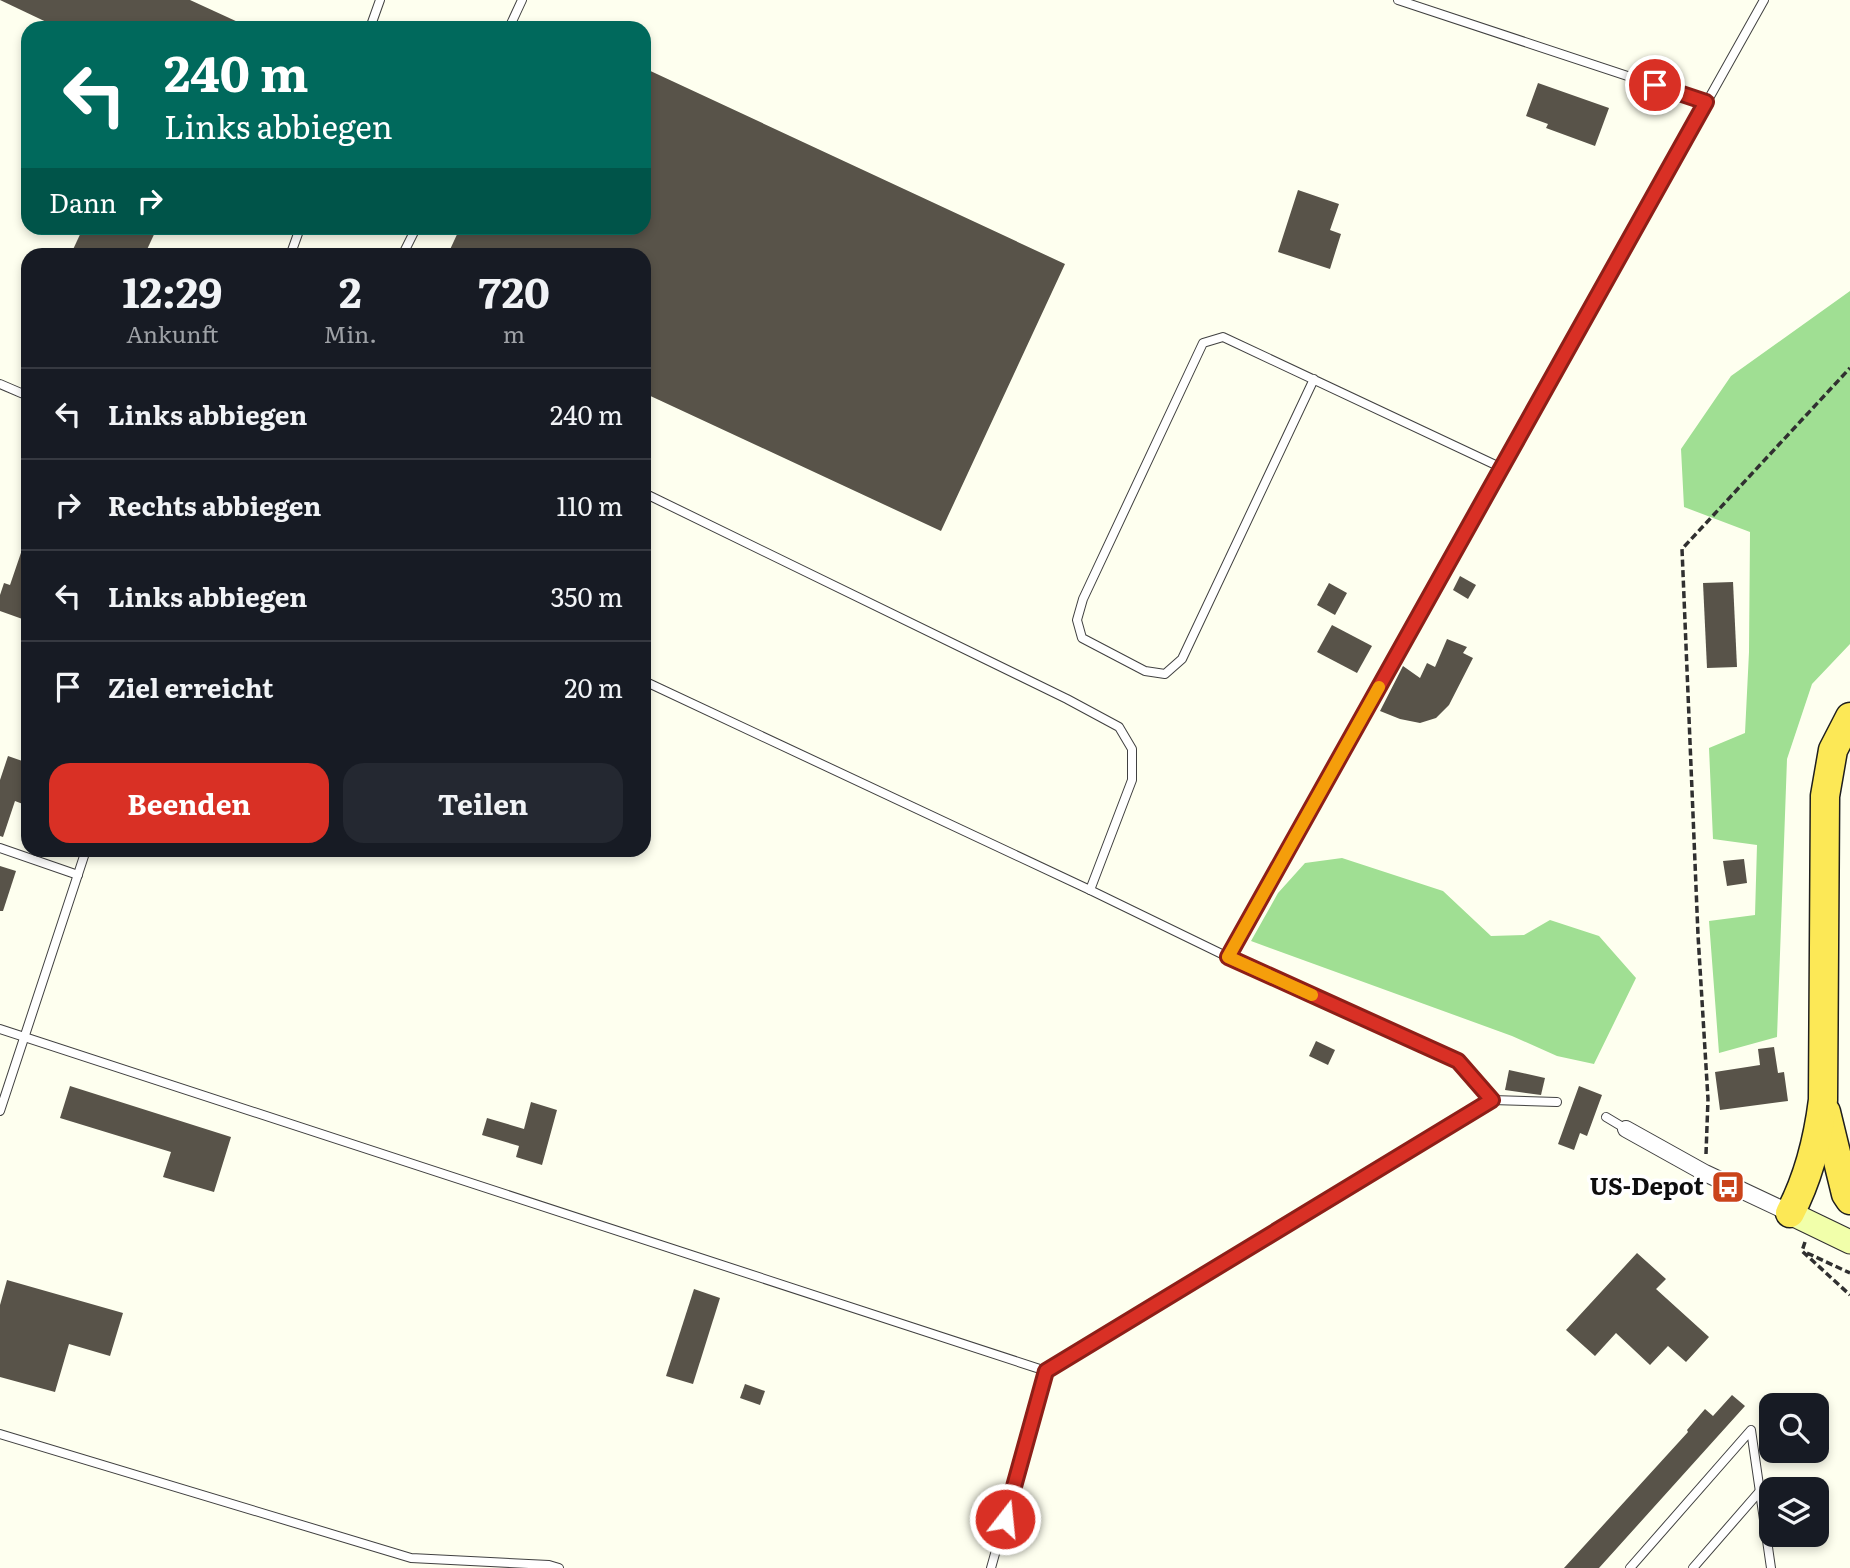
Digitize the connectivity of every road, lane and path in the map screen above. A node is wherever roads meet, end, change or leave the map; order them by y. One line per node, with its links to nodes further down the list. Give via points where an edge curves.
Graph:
1 (380, 0): 5 (lane)
2 (523, 0): 6 (lane)
3 (1398, 0): 7 (lane)
4 (1764, 0): 7 (lane)
5 (372, 21)
6 (512, 21)
7 (1706, 102): 12 (lane)
8 (1850, 368): 31 (path, via 1682,550 1708,1099)
9 (1314, 379): 9 (lane, via 1223,337 1203,342 1083,599 1077,620 1082,638 1145,671 1165,674 1182,659); 12 (lane)
10 (0, 384): 11 (lane)
11 (21, 393)
12 (1502, 468): 22 (lane)
13 (651, 496): 21 (lane, via 1119,727 1132,749 1132,780)
14 (651, 684): 21 (lane)
15 (1850, 717): 26 (highway, via 1833,750 1825,796)
16 (0, 848): 17 (lane)
17 (21, 855)
18 (26, 857): 20 (lane)
19 (84, 857): 20 (lane)
20 (78, 875): 24 (lane)
21 (1090, 890): 22 (lane)
22 (1228, 957): 25 (lane, via 1458,1061)
23 (0, 1029): 24 (lane)
24 (24, 1037): 28 (lane); 38 (lane)
25 (1492, 1100): 27 (lane); 38 (lane)
26 (1823, 1100): 32 (highway); 33 (highway)
27 (1557, 1102)
28 (0, 1111)
29 (1606, 1117): 30 (lane)
30 (1626, 1129): 31 (street)
31 (1705, 1173): 33 (street)
32 (1850, 1200)
33 (1800, 1218): 34 (main road); 35 (path)
34 (1850, 1242)
35 (1802, 1251): 36 (path); 37 (path)
36 (1850, 1273)
37 (1850, 1296)
38 (1046, 1371): 44 (lane)
39 (0, 1434): 43 (lane, via 411,1559)
40 (1759, 1485): 45 (lane, via 1751,1430)
41 (1759, 1493): 46 (lane)
42 (1768, 1547): 47 (lane)
43 (558, 1568)
44 (991, 1568)
45 (1630, 1568)
46 (1693, 1568)
47 (1771, 1568)

